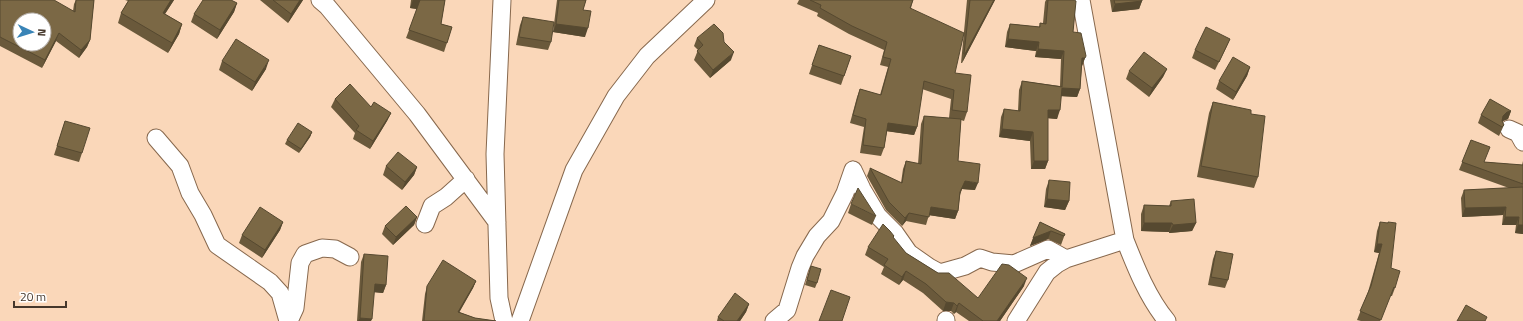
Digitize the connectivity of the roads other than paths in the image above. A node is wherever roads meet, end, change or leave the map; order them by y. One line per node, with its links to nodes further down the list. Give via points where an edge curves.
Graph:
1 (320, 0): 8 (street, via 417,114)
2 (502, 0): 9 (street, via 495,154)
3 (706, 0): 16 (street, via 647,56 616,96 574,170)
4 (1081, 0): 11 (street)
5 (1509, 129): 7 (street, via 1518,133)
6 (156, 138): 14 (street, via 180,166 216,245 270,282 280,293)
7 (1523, 142)
8 (466, 180): 9 (street); 10 (street, via 432,206)
9 (497, 222): 15 (street, via 499,298)
10 (425, 224)
11 (1126, 240): 13 (street); 19 (street, via 1134,263 1158,310)
12 (350, 257): 14 (street, via 335,249 322,248 305,254 300,263 295,308)
13 (1066, 259): 17 (street, via 1048,249 1014,264 980,258 965,266 940,273 909,253 895,233 878,216 853,170 831,221 817,236 802,262 787,310); 18 (street, via 1047,272)
14 (288, 321)
15 (504, 321)
16 (520, 321)
17 (774, 321)
18 (1016, 321)
19 (1167, 321)

